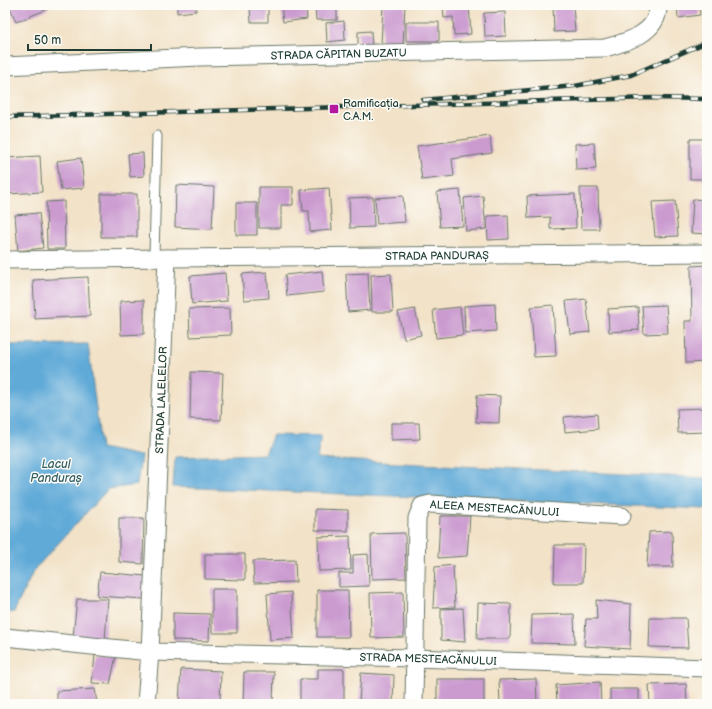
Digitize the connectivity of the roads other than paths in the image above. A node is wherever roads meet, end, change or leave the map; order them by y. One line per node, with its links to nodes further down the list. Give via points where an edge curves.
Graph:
1 (658, 8): 2 (street, STRADA CĂPITAN BUZATU, via 652,24 642,34 605,48 200,57)
2 (5, 66)
3 (157, 136): 5 (lane)
4 (707, 253): 5 (street, STRADA PANDURAȘ)
5 (160, 257): 6 (street); 9 (street, STRADA LALELELOR)
6 (5, 260)
7 (622, 516): 10 (street, ALEEA MESTEACĂNULUI, via 430,504 422,506 417,518)
8 (5, 637): 9 (street, STRADA MESTEACĂNULUI)
9 (150, 652): 10 (street, STRADA MESTEACĂNULUI); 12 (street, STRADA LALELELOR)
10 (414, 658): 11 (street, STRADA MESTEACĂNULUI); 13 (street, ALEEA MESTEACĂNULUI)
11 (707, 668)
12 (146, 704)
13 (414, 704)

